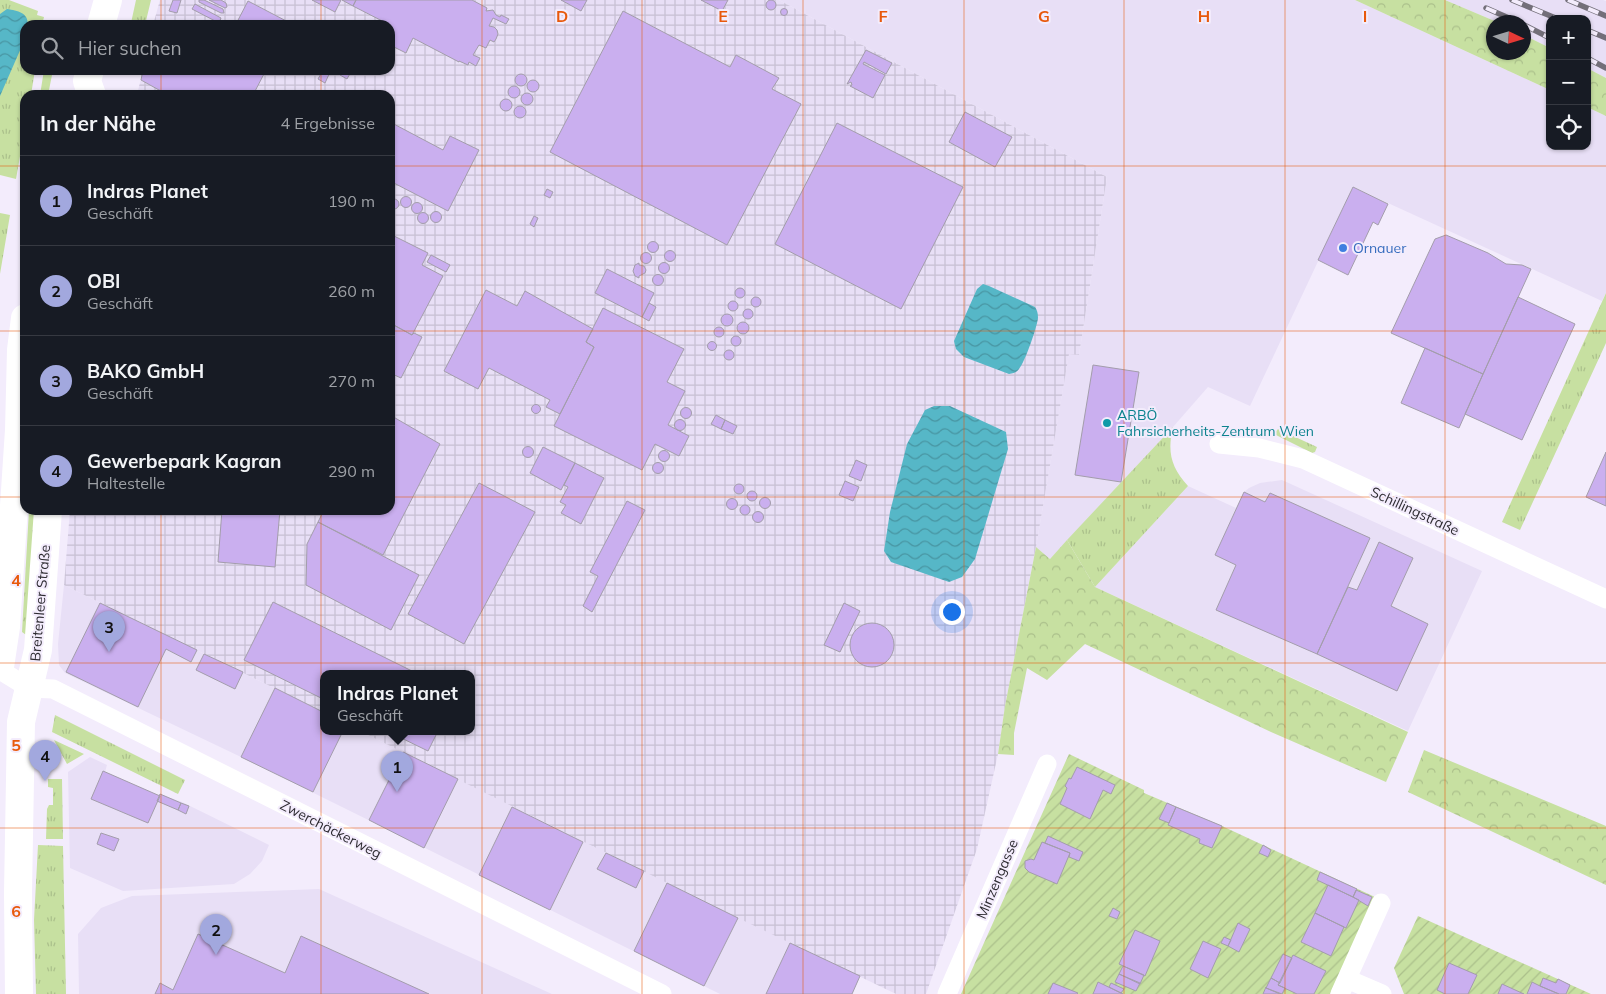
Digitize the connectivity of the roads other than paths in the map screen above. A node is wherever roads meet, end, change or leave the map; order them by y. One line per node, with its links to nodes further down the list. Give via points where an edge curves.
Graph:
1 (108, 0): 2 (main road)
2 (102, 20)
3 (20, 350): 7 (main road, via 19,430 7,619)
4 (1219, 444): 6 (street, Schillingstraße, via 1259,448 1303,459)
5 (48, 515): 8 (main road, Breitenleer Straße, via 38,650)
6 (1606, 598)
7 (0, 669): 8 (street, Zwerchäckerweg)
8 (29, 688): 12 (main road, Breitenleer Straße, via 21,722); 13 (street, Zwerchäckerweg, via 53,689)
9 (1047, 764): 14 (street, Minzengasse)
10 (1382, 903): 11 (street)
11 (1343, 986): 15 (street)
12 (19, 994)
13 (662, 994)
14 (947, 994)
15 (1382, 994)

